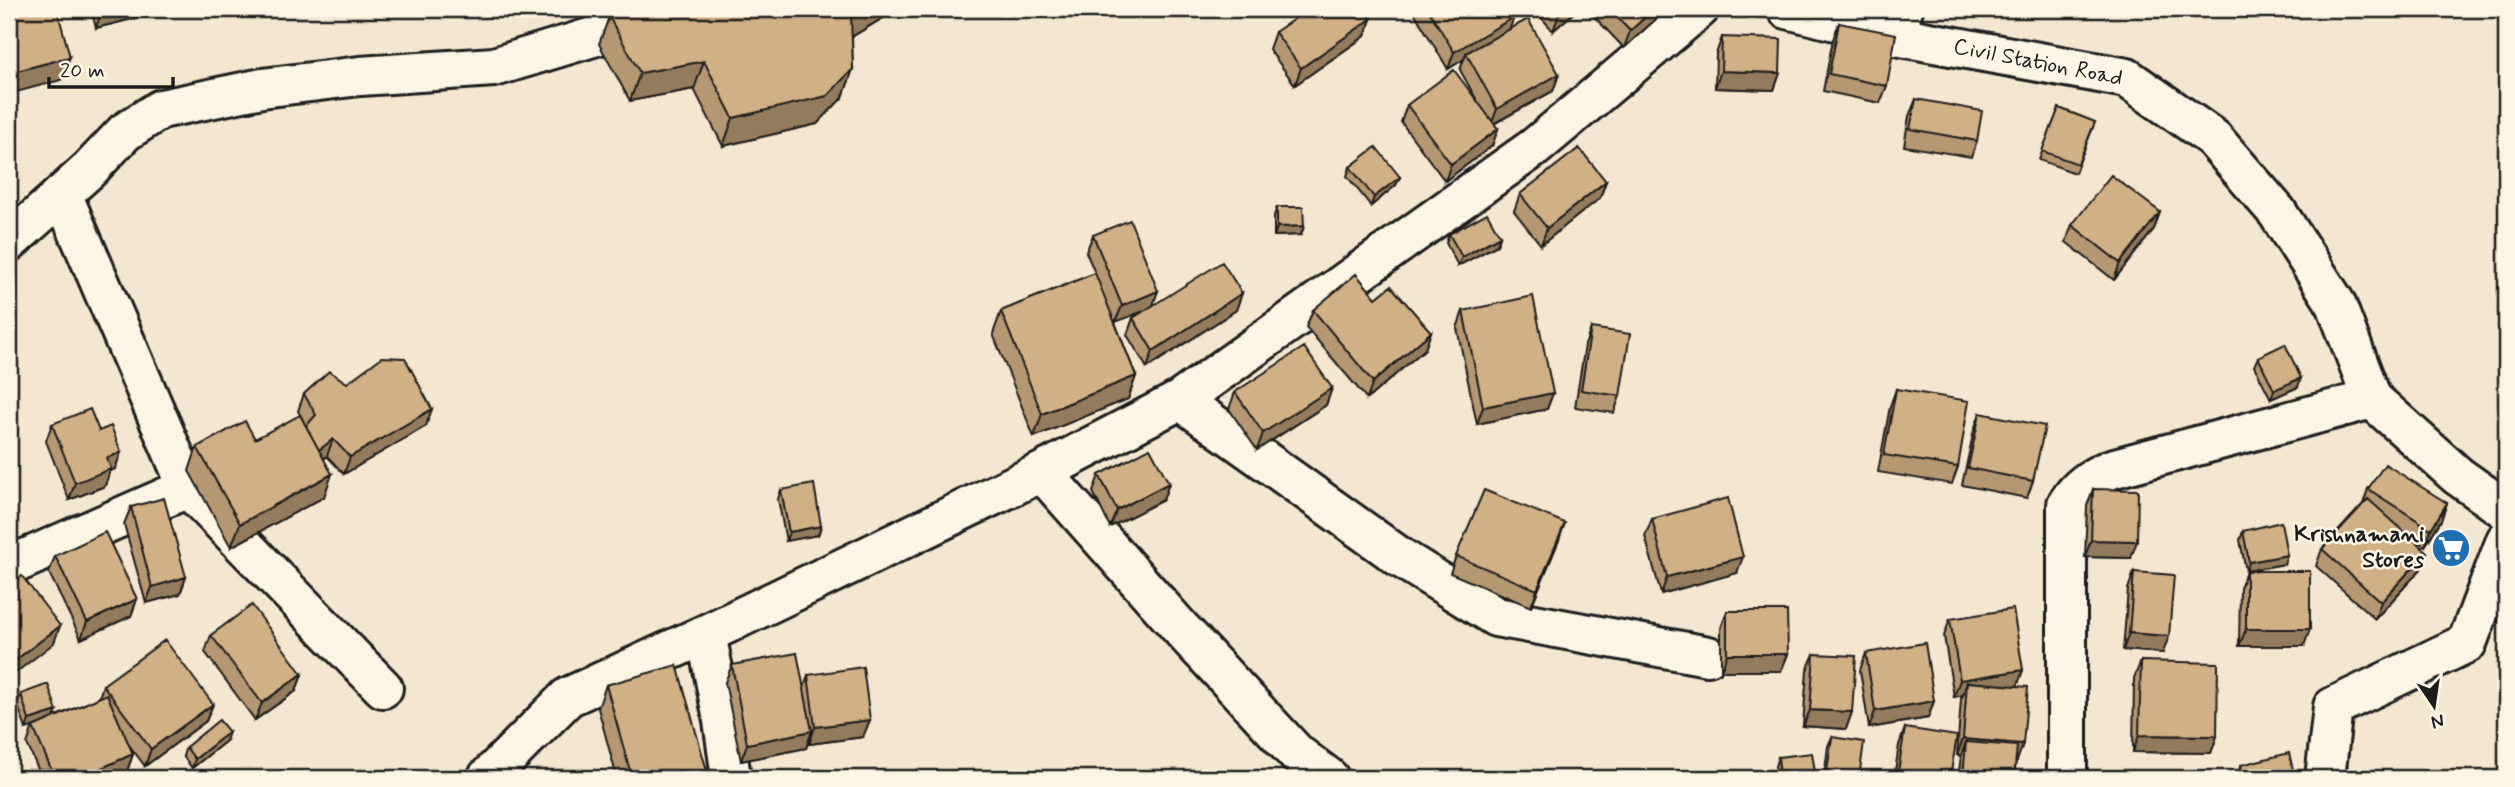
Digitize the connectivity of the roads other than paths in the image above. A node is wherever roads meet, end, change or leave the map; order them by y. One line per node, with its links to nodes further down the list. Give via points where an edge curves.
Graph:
1 (685, 9): 5 (street, via 494,67 262,88 161,109 125,132)
2 (1699, 9): 8 (street, via 1535,147)
3 (1787, 9): 4 (street, Civil Station Road)
4 (1900, 22): 7 (street, Civil Station Road, via 2127,78 2213,138 2277,212 2336,304)
5 (62, 194): 6 (street); 10 (street)
6 (9, 242)
7 (2372, 398): 11 (street, Civil Station Road, via 2458,476); 20 (street, via 2112,469 2077,489 2067,504)
8 (1180, 400): 9 (street); 15 (street, via 1401,558 1496,617)
9 (1042, 472): 14 (street); 19 (street, via 1297,754)
10 (188, 488): 13 (street); 16 (street)
11 (2506, 510)
12 (2506, 540): 21 (street, via 2467,643 2333,707)
13 (9, 565)
14 (706, 634): 17 (street, via 568,697); 18 (street)
15 (1708, 656)
16 (383, 688)
17 (486, 778)
18 (731, 778)
19 (1329, 778)
20 (2067, 778)
21 (2325, 778)

